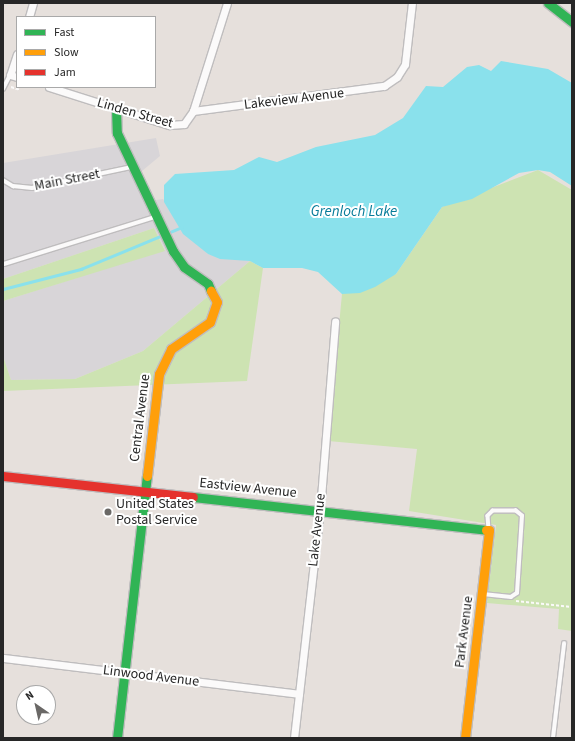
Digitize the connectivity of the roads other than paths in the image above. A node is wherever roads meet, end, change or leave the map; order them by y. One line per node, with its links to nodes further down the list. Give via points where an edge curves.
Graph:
1 (33, 3): 5 (street)
2 (227, 3): 12 (street)
3 (412, 3): 12 (street, Lakeview Avenue, via 406,58 393,81 366,91)
4 (548, 3): 6 (street)
5 (29, 16)
6 (572, 22)
7 (16, 61): 8 (street)
8 (14, 76): 10 (lane)
9 (52, 88): 11 (street, Linden Street)
10 (3, 89)
11 (116, 109): 12 (street, Linden Street, via 175,126 184,124); 13 (street, Central Avenue, via 117,133)
12 (193, 111)
13 (133, 167): 14 (lane, Main Street, via 32,188 13,186); 15 (street, Central Avenue)
14 (3, 180)
15 (156, 216): 16 (lane); 19 (street, Central Avenue, via 180,263 212,288 217,308 205,327 171,349 161,364)
16 (4, 264)
17 (335, 322): 20 (street, Lake Avenue)
18 (3, 476): 19 (street, Eastview Avenue)
19 (145, 490): 20 (street, Eastview Avenue); 25 (street, Central Avenue)
20 (320, 510): 21 (street, Eastview Avenue); 26 (street, Lake Avenue)
21 (489, 530): 22 (street, Park Avenue); 22 (lane, via 488,516 493,511 516,511 522,516 517,593 511,597)
22 (483, 594): 29 (street, Park Avenue)
23 (564, 644): 30 (lane)
24 (3, 658): 25 (street, Linwood Avenue)
25 (124, 673): 26 (street, Linwood Avenue); 27 (street, Central Avenue)
26 (299, 694): 28 (street, Lake Avenue)
27 (117, 738)
28 (294, 738)
29 (465, 738)
30 (553, 738)

